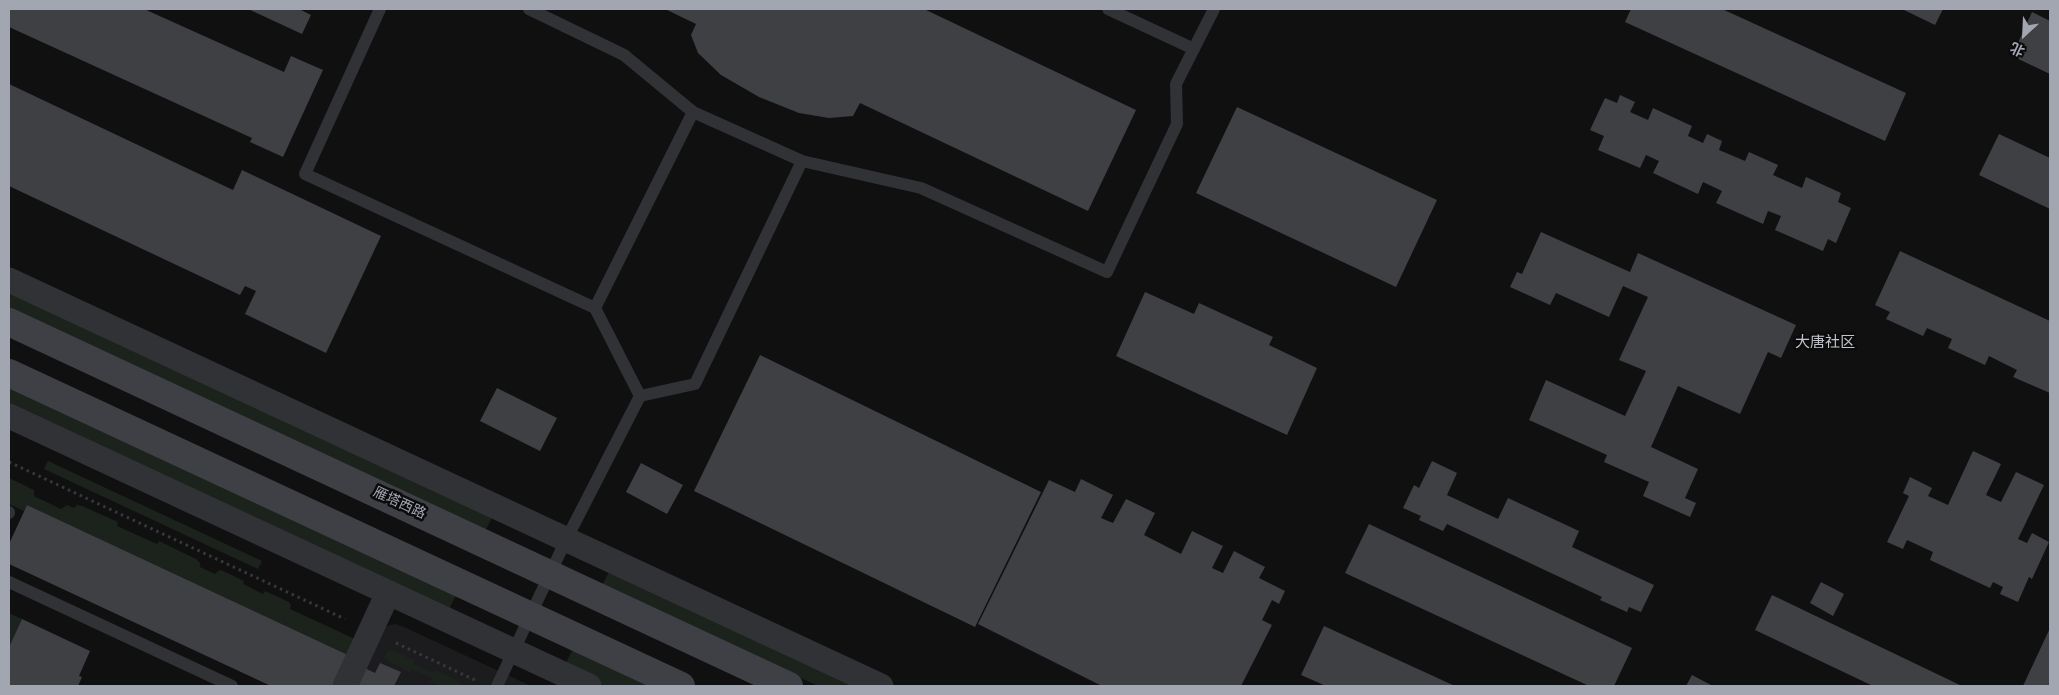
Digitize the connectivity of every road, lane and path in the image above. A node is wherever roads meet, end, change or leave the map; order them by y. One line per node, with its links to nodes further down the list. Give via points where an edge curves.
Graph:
1 (380, 9): 9 (lane, via 305,174)
2 (529, 9): 6 (lane, via 624,55)
3 (1108, 9): 5 (lane)
4 (1214, 9): 5 (lane)
5 (1194, 49): 7 (lane, via 1176,84 1177,124 1107,272 921,188)
6 (693, 112): 7 (lane); 9 (lane)
7 (802, 162): 12 (lane, via 695,384)
8 (9, 280): 15 (street)
9 (595, 308): 12 (lane)
10 (9, 322): 16 (main road, 雁塔西路)
11 (9, 373): 19 (main road)
12 (640, 396): 15 (lane)
13 (9, 416): 18 (street)
14 (9, 462): 20 (path)
15 (566, 540): 16 (lane); 29 (street)
16 (550, 575): 19 (lane); 28 (main road, 雁塔西路)
17 (9, 582): 23 (lane)
18 (388, 593): 20 (street); 21 (street)
19 (530, 616): 21 (lane); 27 (main road)
20 (370, 631): 22 (path); 24 (street)
21 (514, 651): 25 (lane); 26 (street)
22 (483, 684)
23 (232, 686)
24 (345, 686)
25 (497, 686)
26 (588, 686)
27 (681, 686)
28 (789, 686)
29 (881, 686)

